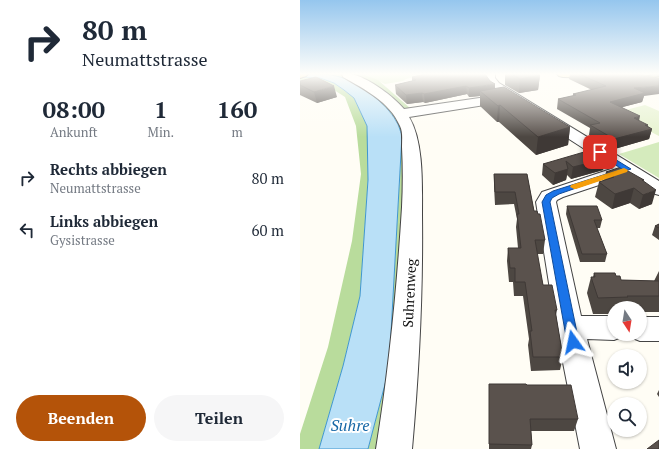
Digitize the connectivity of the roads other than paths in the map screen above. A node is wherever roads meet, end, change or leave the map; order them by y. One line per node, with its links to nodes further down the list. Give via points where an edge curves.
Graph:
1 (380, 95): 3 (street)
2 (511, 96): 3 (street); 4 (street)
3 (405, 126): 10 (street, Suhrenweg, via 413,172 412,236 402,390)
4 (628, 169): 5 (street); 6 (street, via 556,193 549,196 546,202)
5 (659, 189)
6 (570, 327): 7 (street); 11 (street)
7 (607, 328)
8 (647, 329): 9 (street)
9 (659, 329)
10 (394, 449)
11 (598, 449)

